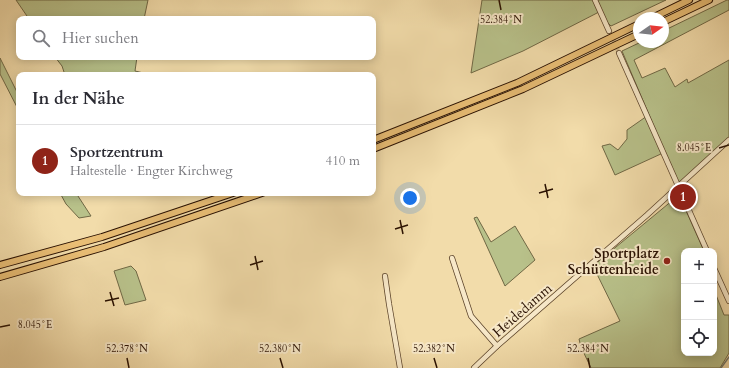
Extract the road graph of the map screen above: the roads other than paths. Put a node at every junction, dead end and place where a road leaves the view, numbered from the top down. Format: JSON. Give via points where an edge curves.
{"nodes":[{"id":1,"x":595,"y":0,"type":"edge"},
{"id":2,"x":689,"y":0,"type":"edge"},
{"id":3,"x":709,"y":0,"type":"edge"},
{"id":4,"x":664,"y":12,"type":"edge"},
{"id":5,"x":669,"y":19,"type":"edge"},
{"id":6,"x":633,"y":27,"type":"edge"},
{"id":7,"x":609,"y":31,"type":"tunnel mouth"},
{"id":8,"x":633,"y":37,"type":"edge"},
{"id":9,"x":619,"y":53,"type":"tunnel mouth"},
{"id":10,"x":376,"y":139,"type":"edge"},
{"id":11,"x":729,"y":140,"type":"edge"},
{"id":12,"x":376,"y":148,"type":"edge"},
{"id":13,"x":678,"y":186,"type":"junction"},
{"id":14,"x":224,"y":196,"type":"edge"},
{"id":15,"x":253,"y":196,"type":"edge"},
{"id":16,"x":706,"y":248,"type":"edge"},
{"id":17,"x":452,"y":258,"type":"dead end"},
{"id":18,"x":0,"y":265,"type":"edge"},
{"id":19,"x":717,"y":275,"type":"edge"},
{"id":20,"x":385,"y":276,"type":"dead end"},
{"id":21,"x":0,"y":277,"type":"edge"},
{"id":22,"x":729,"y":301,"type":"edge"},
{"id":23,"x":497,"y":346,"type":"junction"},
{"id":24,"x":400,"y":368,"type":"edge"},
{"id":25,"x":474,"y":368,"type":"edge"}],
"edges":[{"from":1,"to":7,"type":"street"},
{"from":2,"to":4,"type":"highway"},
{"from":3,"to":5,"type":"highway"},
{"from":6,"to":10,"type":"highway","via":[[517,83]]},
{"from":8,"to":12,"type":"highway","via":[[523,89]]},
{"from":9,"to":13,"type":"street"},
{"from":11,"to":13,"type":"street","name":"Heidedamm"},
{"from":13,"to":16,"type":"street"},
{"from":13,"to":23,"type":"street","name":"Heidedamm"},
{"from":14,"to":18,"type":"highway","via":[[102,237]]},
{"from":15,"to":21,"type":"highway","via":[[104,247]]},
{"from":17,"to":23,"type":"street","via":[[471,316]]},
{"from":19,"to":22,"type":"street"},
{"from":20,"to":24,"type":"street"},
{"from":23,"to":25,"type":"street","name":"Heidedamm"}]}
